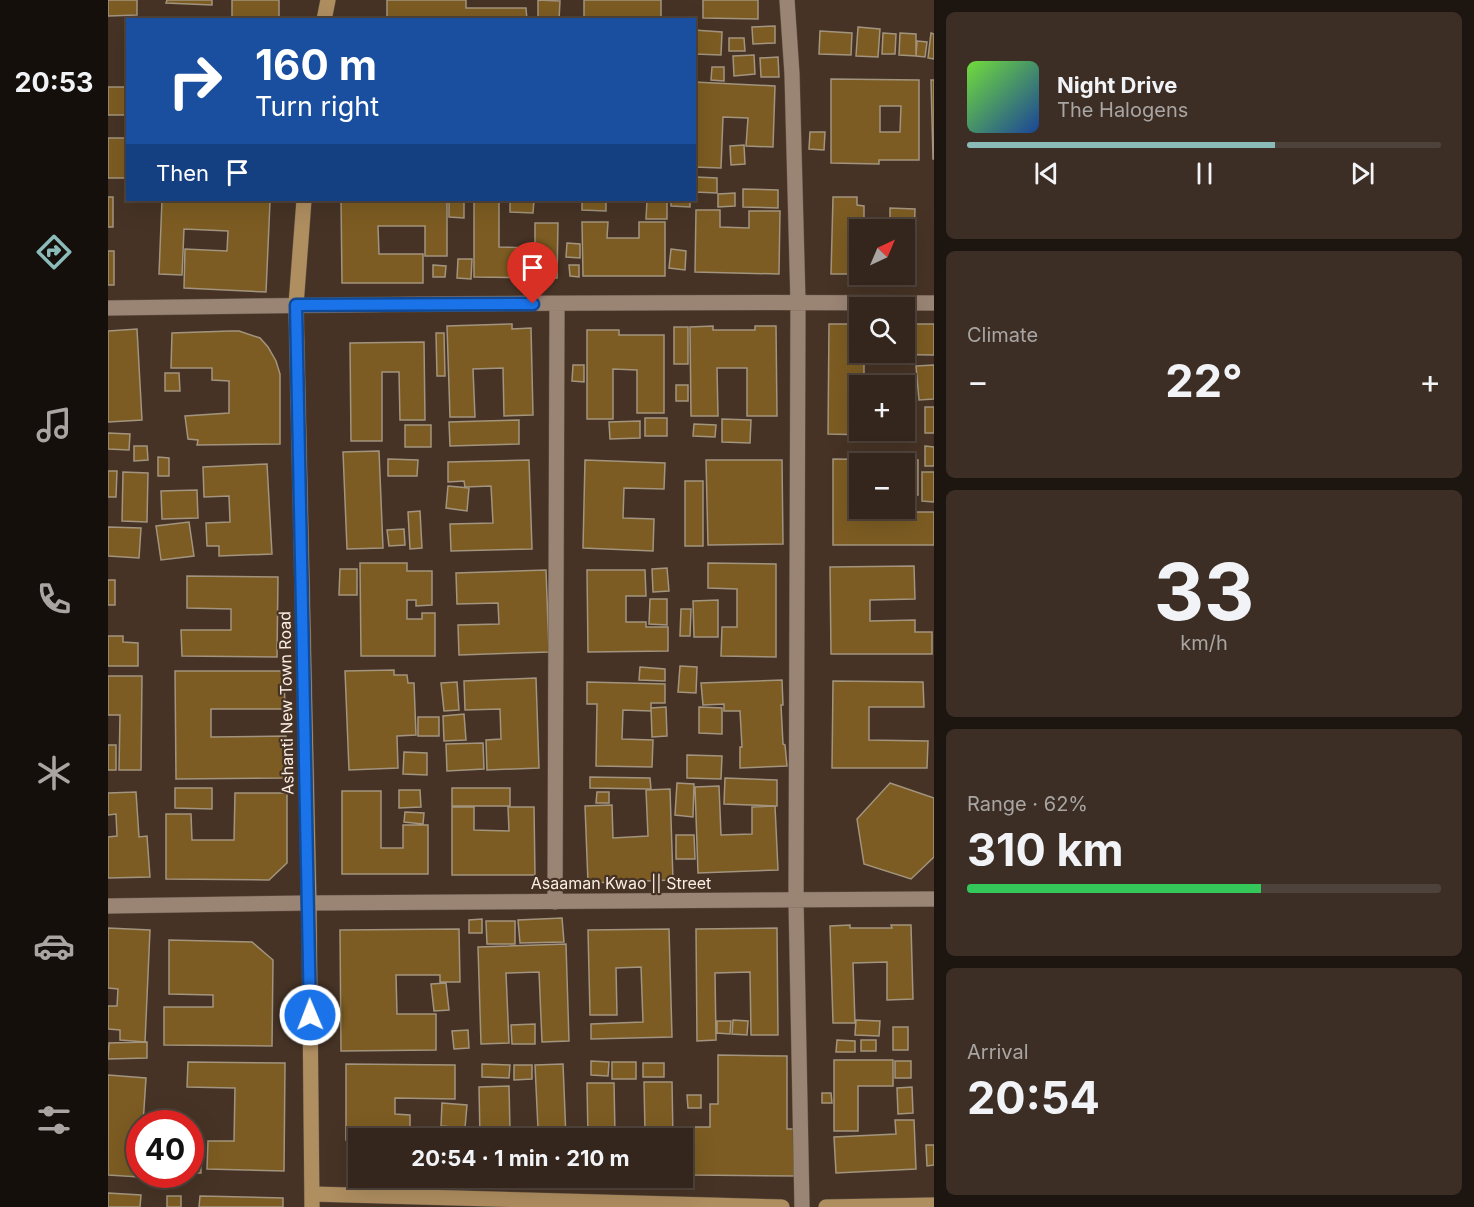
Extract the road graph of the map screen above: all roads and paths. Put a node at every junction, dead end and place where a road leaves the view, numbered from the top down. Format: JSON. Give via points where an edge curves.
{"nodes":[{"id":1,"x":328,"y":0,"type":"edge"},
{"id":2,"x":787,"y":0,"type":"edge"},
{"id":3,"x":324,"y":18,"type":"edge"},
{"id":4,"x":304,"y":201,"type":"edge"},
{"id":5,"x":798,"y":302,"type":"junction"},
{"id":6,"x":934,"y":303,"type":"edge"},
{"id":7,"x":557,"y":304,"type":"junction"},
{"id":8,"x":296,"y":305,"type":"junction"},
{"id":9,"x":108,"y":308,"type":"edge"},
{"id":10,"x":934,"y":899,"type":"edge"},
{"id":11,"x":796,"y":900,"type":"junction"},
{"id":12,"x":555,"y":902,"type":"junction"},
{"id":13,"x":309,"y":903,"type":"junction"},
{"id":14,"x":108,"y":906,"type":"edge"},
{"id":15,"x":312,"y":1201,"type":"edge"},
{"id":16,"x":934,"y":1205,"type":"edge"},
{"id":17,"x":782,"y":1207,"type":"edge"},
{"id":18,"x":802,"y":1207,"type":"edge"},
{"id":19,"x":826,"y":1207,"type":"edge"}],
"edges":[{"from":1,"to":3,"type":"street"},
{"from":2,"to":5,"type":"street"},
{"from":4,"to":8,"type":"street","name":"Ashanti New Town Road"},
{"from":5,"to":6,"type":"street"},
{"from":5,"to":7,"type":"street"},
{"from":5,"to":11,"type":"street"},
{"from":7,"to":8,"type":"street"},
{"from":7,"to":12,"type":"street"},
{"from":8,"to":9,"type":"street"},
{"from":8,"to":13,"type":"street","name":"Ashanti New Town Road"},
{"from":10,"to":11,"type":"street","name":"Asaaman Kwao || Street"},
{"from":11,"to":12,"type":"street","name":"Asaaman Kwao || Street"},
{"from":11,"to":18,"type":"street"},
{"from":12,"to":13,"type":"street","name":"Asaaman Kwao || Street"},
{"from":13,"to":14,"type":"street","name":"Asaaman Kwao || Street"},
{"from":13,"to":15,"type":"street","name":"Ashanti New Town Road"},
{"from":15,"to":17,"type":"street"},
{"from":16,"to":19,"type":"street"}]}
